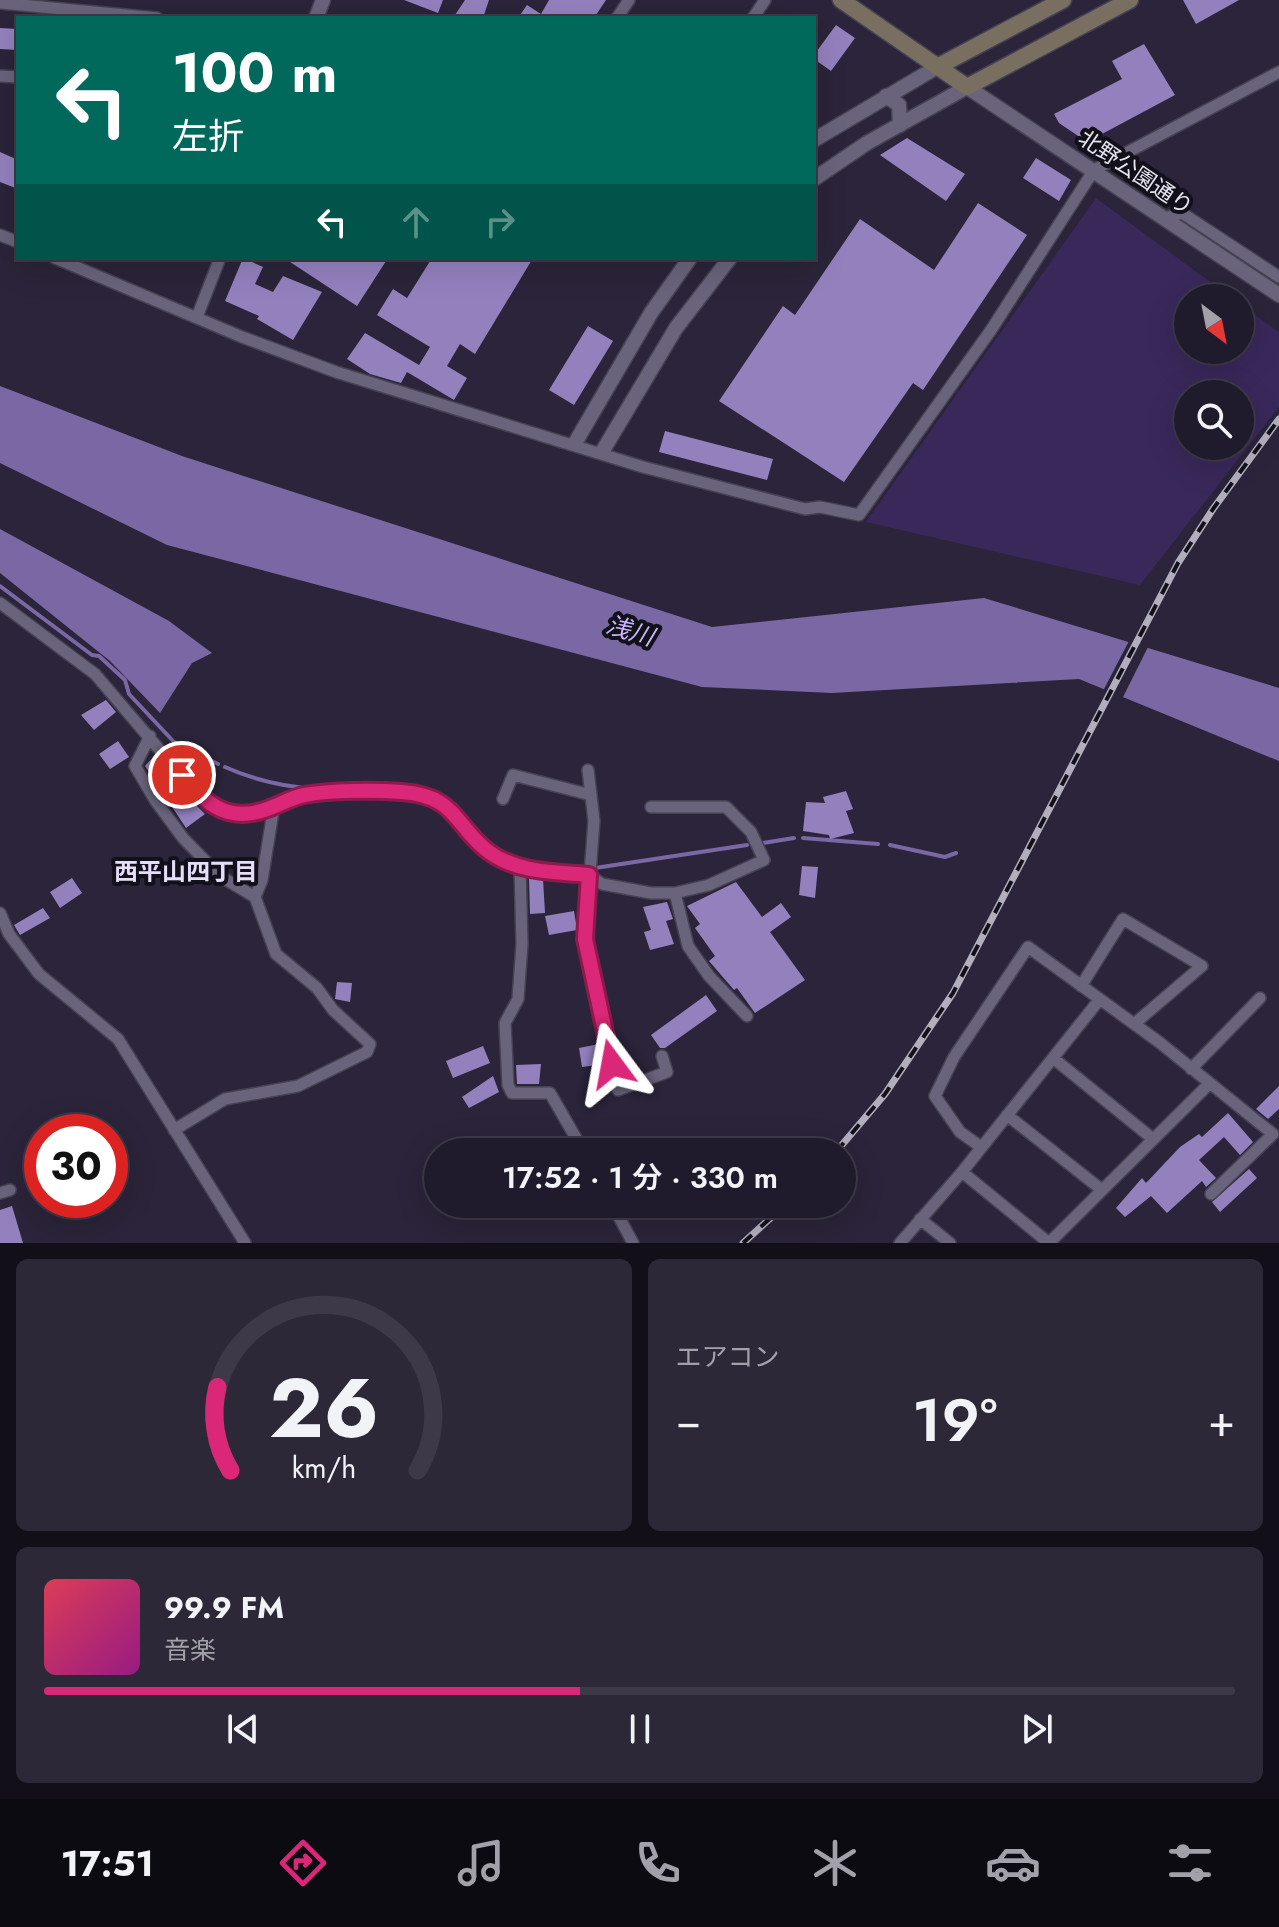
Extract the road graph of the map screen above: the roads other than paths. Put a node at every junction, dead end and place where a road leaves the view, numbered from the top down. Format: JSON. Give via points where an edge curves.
{"nodes":[{"id":1,"x":841,"y":0,"type":"edge"},
{"id":2,"x":1063,"y":0,"type":"edge"},
{"id":3,"x":1130,"y":0,"type":"edge"},
{"id":4,"x":0,"y":3,"type":"edge"},
{"id":5,"x":33,"y":3,"type":"edge"},
{"id":6,"x":142,"y":16,"type":"edge"},
{"id":7,"x":1006,"y":31,"type":"junction"},
{"id":8,"x":1021,"y":58,"type":"junction"},
{"id":9,"x":937,"y":67,"type":"junction"},
{"id":10,"x":1279,"y":72,"type":"edge"},
{"id":11,"x":967,"y":87,"type":"junction"},
{"id":12,"x":886,"y":96,"type":"junction"},
{"id":13,"x":900,"y":125,"type":"junction"},
{"id":14,"x":816,"y":139,"type":"edge"},
{"id":15,"x":1094,"y":170,"type":"junction"},
{"id":16,"x":816,"y":178,"type":"edge"},
{"id":17,"x":1165,"y":218,"type":"junction"},
{"id":18,"x":60,"y":260,"type":"edge"},
{"id":19,"x":219,"y":260,"type":"edge"},
{"id":20,"x":689,"y":260,"type":"edge"},
{"id":21,"x":724,"y":260,"type":"edge"},
{"id":22,"x":1279,"y":277,"type":"edge"},
{"id":23,"x":1279,"y":295,"type":"edge"},
{"id":24,"x":197,"y":317,"type":"junction"},
{"id":25,"x":575,"y":443,"type":"junction"},
{"id":26,"x":602,"y":452,"type":"junction"},
{"id":27,"x":0,"y":603,"type":"edge"},
{"id":28,"x":150,"y":736,"type":"junction"},
{"id":29,"x":588,"y":770,"type":"dead end"},
{"id":30,"x":591,"y":795,"type":"junction"},
{"id":31,"x":503,"y":799,"type":"dead end"},
{"id":32,"x":274,"y":806,"type":"junction"},
{"id":33,"x":651,"y":807,"type":"dead end"},
{"id":34,"x":520,"y":868,"type":"junction"},
{"id":35,"x":589,"y":875,"type":"junction"},
{"id":36,"x":675,"y":893,"type":"junction"},
{"id":37,"x":255,"y":897,"type":"junction"},
{"id":38,"x":0,"y":913,"type":"edge"},
{"id":39,"x":1081,"y":986,"type":"junction"},
{"id":40,"x":1260,"y":998,"type":"dead end"},
{"id":41,"x":1100,"y":999,"type":"junction"},
{"id":42,"x":747,"y":1016,"type":"dead end"},
{"id":43,"x":1134,"y":1024,"type":"junction"},
{"id":44,"x":662,"y":1056,"type":"dead end"},
{"id":45,"x":1053,"y":1058,"type":"junction"},
{"id":46,"x":1191,"y":1069,"type":"junction"},
{"id":47,"x":1209,"y":1084,"type":"junction"},
{"id":48,"x":1007,"y":1115,"type":"junction"},
{"id":49,"x":174,"y":1130,"type":"junction"},
{"id":50,"x":576,"y":1138,"type":"edge"},
{"id":51,"x":1153,"y":1139,"type":"junction"},
{"id":52,"x":981,"y":1147,"type":"junction"},
{"id":53,"x":962,"y":1172,"type":"junction"},
{"id":54,"x":1102,"y":1190,"type":"junction"},
{"id":55,"x":1211,"y":1194,"type":"dead end"},
{"id":56,"x":620,"y":1218,"type":"edge"},
{"id":57,"x":920,"y":1219,"type":"junction"},
{"id":58,"x":245,"y":1243,"type":"edge"},
{"id":59,"x":633,"y":1243,"type":"edge"},
{"id":60,"x":900,"y":1243,"type":"edge"},
{"id":61,"x":950,"y":1243,"type":"edge"}],
"edges":[{"from":1,"to":9,"type":"main road"},
{"from":2,"to":7,"type":"main road"},
{"from":3,"to":8,"type":"main road"},
{"from":4,"to":5,"type":"street"},
{"from":5,"to":6,"type":"street"},
{"from":7,"to":8,"type":"main road","via":[[1003,46]]},
{"from":7,"to":9,"type":"main road"},
{"from":8,"to":11,"type":"main road"},
{"from":9,"to":11,"type":"main road"},
{"from":9,"to":12,"type":"street"},
{"from":10,"to":15,"type":"street"},
{"from":11,"to":13,"type":"street"},
{"from":11,"to":15,"type":"street","name":"北野公園通り"},
{"from":12,"to":13,"type":"street","via":[[899,105]]},
{"from":12,"to":14,"type":"street"},
{"from":13,"to":16,"type":"street"},
{"from":15,"to":17,"type":"street","name":"北野公園通り"},
{"from":15,"to":26,"type":"street","via":[[991,330],[859,515],[805,509]]},
{"from":17,"to":22,"type":"street","via":[[1182,213]]},
{"from":17,"to":23,"type":"street","name":"北野公園通り"},
{"from":18,"to":24,"type":"street"},
{"from":19,"to":24,"type":"street"},
{"from":20,"to":25,"type":"street"},
{"from":21,"to":26,"type":"street","via":[[676,328]]},
{"from":24,"to":25,"type":"street","via":[[336,372]]},
{"from":25,"to":26,"type":"street"},
{"from":27,"to":28,"type":"street","via":[[95,674]]},
{"from":28,"to":32,"type":"street","via":[[210,805],[238,815]]},
{"from":28,"to":37,"type":"street","via":[[135,766],[138,776],[170,823],[220,876]]},
{"from":29,"to":30,"type":"street"},
{"from":30,"to":31,"type":"street","via":[[513,775]]},
{"from":30,"to":35,"type":"street"},
{"from":32,"to":34,"type":"street","via":[[304,795],[403,792],[426,797],[452,808],[489,852]]},
{"from":32,"to":37,"type":"street"},
{"from":33,"to":36,"type":"street","via":[[726,807],[751,832],[764,860],[709,885]]},
{"from":34,"to":35,"type":"street"},
{"from":34,"to":50,"type":"street","via":[[518,999],[505,1023],[508,1085],[512,1093],[550,1093]]},
{"from":35,"to":36,"type":"street","via":[[619,888]]},
{"from":35,"to":44,"type":"street","via":[[585,939],[618,1090],[667,1072]]},
{"from":36,"to":42,"type":"street","via":[[688,946]]},
{"from":37,"to":49,"type":"street","via":[[276,954],[370,1044],[367,1052],[298,1086],[225,1099]]},
{"from":38,"to":49,"type":"street","via":[[39,974],[118,1039]]},
{"from":39,"to":41,"type":"street"},
{"from":39,"to":43,"type":"street","via":[[1123,919],[1202,966]]},
{"from":39,"to":52,"type":"street","via":[[1028,947],[954,1057],[935,1096],[960,1132]]},
{"from":40,"to":46,"type":"street"},
{"from":41,"to":43,"type":"street"},
{"from":41,"to":45,"type":"street"},
{"from":43,"to":46,"type":"street"},
{"from":45,"to":48,"type":"street"},
{"from":45,"to":51,"type":"street"},
{"from":46,"to":47,"type":"street"},
{"from":47,"to":51,"type":"street"},
{"from":47,"to":55,"type":"street","via":[[1273,1134]]},
{"from":48,"to":52,"type":"street"},
{"from":48,"to":54,"type":"street"},
{"from":49,"to":58,"type":"street"},
{"from":51,"to":54,"type":"street"},
{"from":52,"to":53,"type":"street"},
{"from":53,"to":54,"type":"street","via":[[1049,1243]]},
{"from":53,"to":57,"type":"street"},
{"from":56,"to":59,"type":"street"},
{"from":57,"to":60,"type":"street"},
{"from":57,"to":61,"type":"street"}]}
